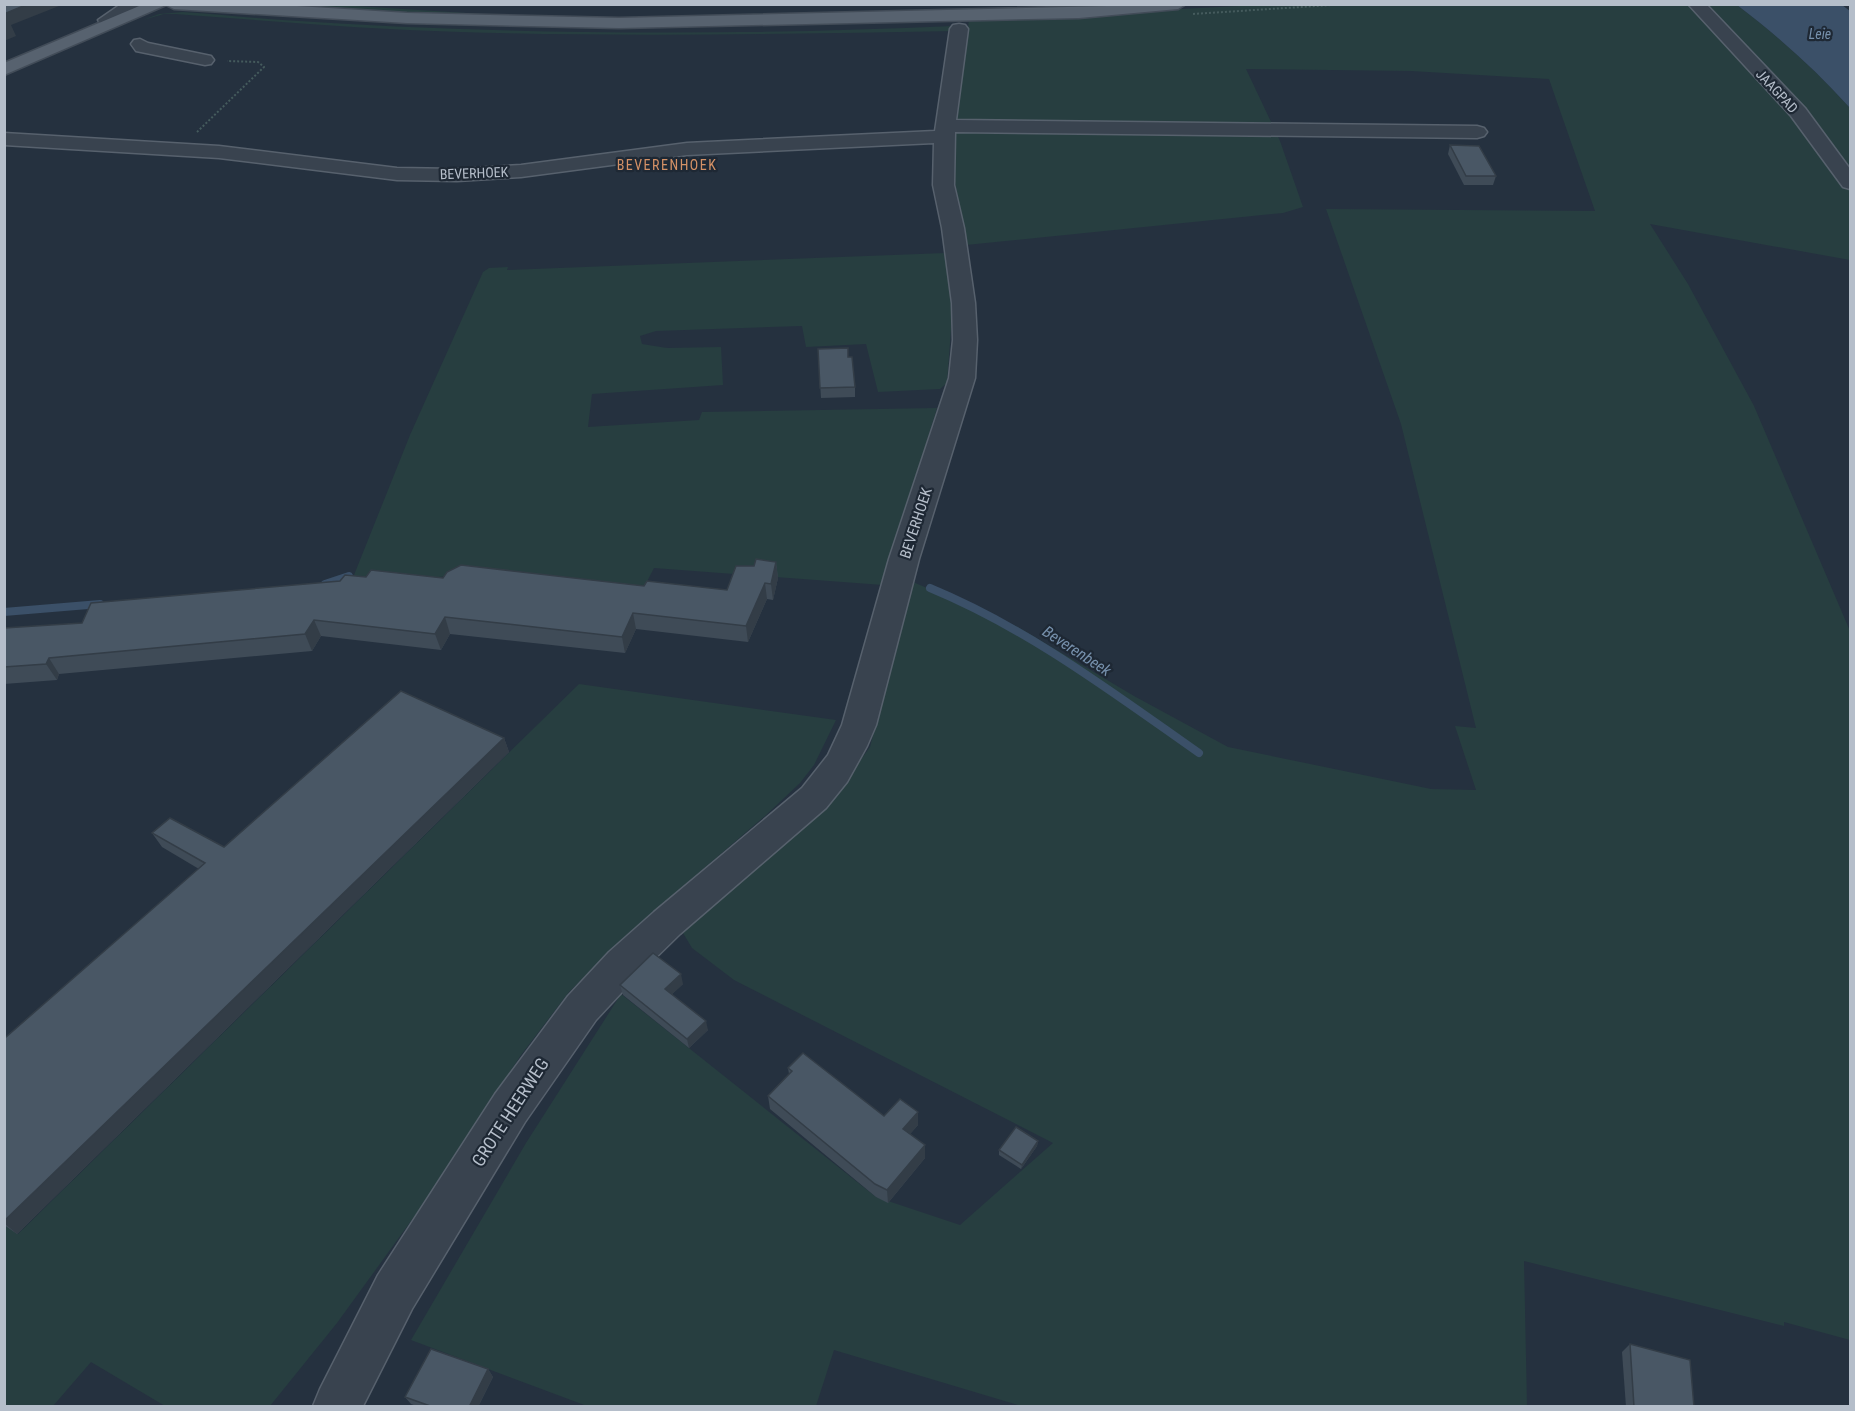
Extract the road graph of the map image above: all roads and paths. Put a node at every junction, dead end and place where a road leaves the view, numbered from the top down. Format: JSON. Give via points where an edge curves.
{"nodes":[{"id":1,"x":159,"y":4,"type":"edge"},
{"id":2,"x":168,"y":4,"type":"edge"},
{"id":3,"x":174,"y":4,"type":"edge"},
{"id":4,"x":374,"y":4,"type":"edge"},
{"id":5,"x":466,"y":4,"type":"edge"},
{"id":6,"x":1104,"y":4,"type":"edge"},
{"id":7,"x":1178,"y":4,"type":"edge"},
{"id":8,"x":1696,"y":4,"type":"edge"},
{"id":9,"x":644,"y":6,"type":"dead end"},
{"id":10,"x":138,"y":7,"type":"edge"},
{"id":11,"x":759,"y":12,"type":"junction"},
{"id":12,"x":894,"y":19,"type":"junction"},
{"id":13,"x":109,"y":20,"type":"edge"},
{"id":14,"x":959,"y":29,"type":"dead end"},
{"id":15,"x":85,"y":36,"type":"junction"},
{"id":16,"x":140,"y":44,"type":"dead end"},
{"id":17,"x":205,"y":60,"type":"joint"},
{"id":18,"x":4,"y":70,"type":"edge"},
{"id":19,"x":944,"y":132,"type":"junction"},
{"id":20,"x":1477,"y":132,"type":"dead end"},
{"id":21,"x":4,"y":138,"type":"edge"},
{"id":22,"x":179,"y":149,"type":"junction"},
{"id":23,"x":1851,"y":183,"type":"edge"},
{"id":24,"x":740,"y":862,"type":"joint"},
{"id":25,"x":337,"y":1407,"type":"edge"}],
"edges":[{"from":1,"to":10,"type":"main road"},
{"from":2,"to":10,"type":"street"},
{"from":3,"to":12,"type":"main road","via":[[407,18],[571,22]]},
{"from":4,"to":12,"type":"main road","via":[[639,16]]},
{"from":5,"to":11,"type":"main road"},
{"from":6,"to":11,"type":"main road","via":[[907,12]]},
{"from":7,"to":12,"type":"main road","via":[[1079,13]]},
{"from":8,"to":23,"type":"street","name":"JAAGPAD","via":[[1797,112]]},
{"from":9,"to":11,"type":"main road"},
{"from":10,"to":13,"type":"street"},
{"from":10,"to":15,"type":"main road"},
{"from":13,"to":15,"type":"street"},
{"from":14,"to":19,"type":"street","name":"BEVERHOEK"},
{"from":15,"to":18,"type":"main road"},
{"from":16,"to":17,"type":"street"},
{"from":17,"to":22,"type":"path","via":[[258,62],[264,67]]},
{"from":19,"to":20,"type":"street"},
{"from":19,"to":22,"type":"street","name":"BEVERHOEK","via":[[687,149],[521,171],[457,175],[397,174]]},
{"from":19,"to":24,"type":"street","name":"BEVERHOEK","via":[[943,180],[966,325],[962,378],[897,584],[859,725],[842,763],[814,798]]},
{"from":21,"to":22,"type":"street","name":"BEVERHOEK"},
{"from":24,"to":25,"type":"street","name":"GROTE HEERWEG","via":[[667,923],[582,1008],[504,1118],[395,1292]]}]}
